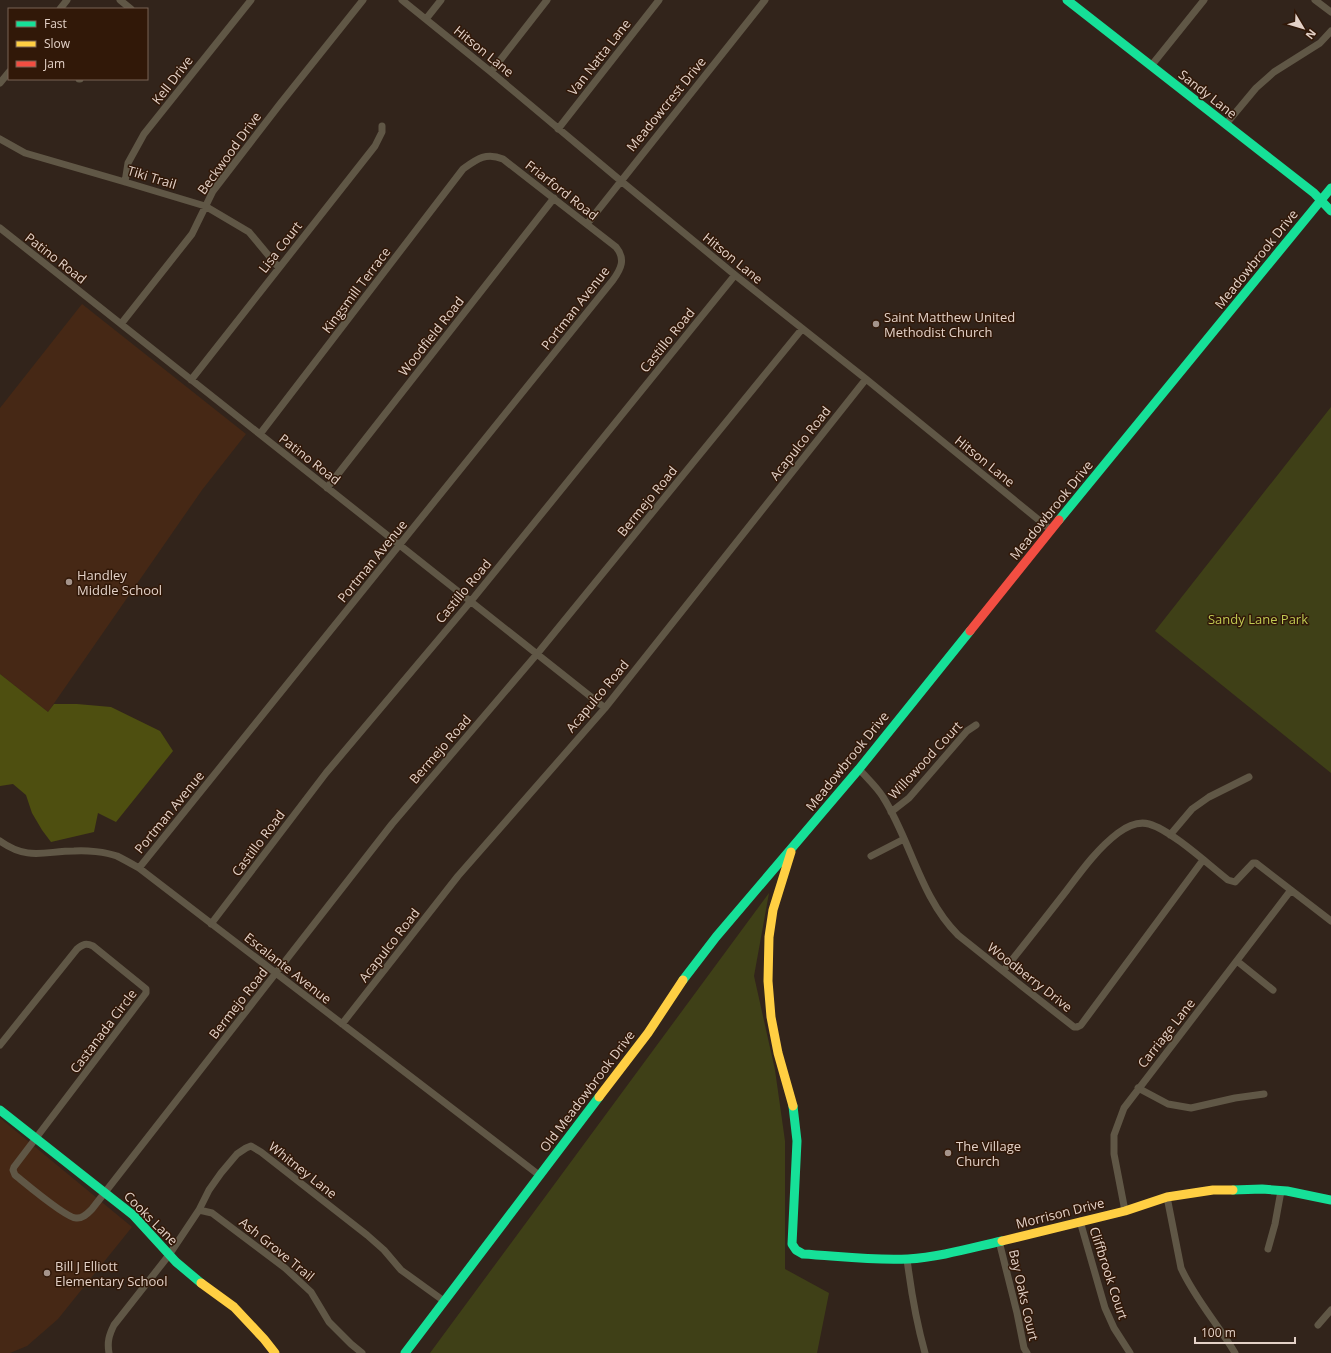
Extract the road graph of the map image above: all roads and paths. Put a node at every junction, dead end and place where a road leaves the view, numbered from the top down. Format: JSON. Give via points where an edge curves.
{"nodes":[{"id":1,"x":67,"y":0,"type":"edge"},
{"id":2,"x":120,"y":0,"type":"edge"},
{"id":3,"x":251,"y":0,"type":"edge"},
{"id":4,"x":363,"y":0,"type":"edge"},
{"id":5,"x":402,"y":0,"type":"edge"},
{"id":6,"x":441,"y":0,"type":"edge"},
{"id":7,"x":547,"y":0,"type":"edge"},
{"id":8,"x":659,"y":0,"type":"edge"},
{"id":9,"x":765,"y":0,"type":"edge"},
{"id":10,"x":1067,"y":0,"type":"edge"},
{"id":11,"x":1204,"y":0,"type":"edge"},
{"id":12,"x":1316,"y":0,"type":"edge"},
{"id":13,"x":1078,"y":3,"type":"edge"},
{"id":14,"x":61,"y":8,"type":"edge"},
{"id":15,"x":130,"y":8,"type":"edge"},
{"id":16,"x":1331,"y":12,"type":"edge"},
{"id":17,"x":426,"y":19,"type":"junction"},
{"id":18,"x":1331,"y":31,"type":"edge"},
{"id":19,"x":1152,"y":66,"type":"junction"},
{"id":20,"x":491,"y":72,"type":"junction"},
{"id":21,"x":8,"y":73,"type":"edge"},
{"id":22,"x":0,"y":83,"type":"edge"},
{"id":23,"x":1226,"y":124,"type":"junction"},
{"id":24,"x":382,"y":126,"type":"dead end"},
{"id":25,"x":558,"y":129,"type":"junction"},
{"id":26,"x":0,"y":139,"type":"edge"},
{"id":27,"x":473,"y":162,"type":"joint"},
{"id":28,"x":620,"y":181,"type":"junction"},
{"id":29,"x":125,"y":182,"type":"junction"},
{"id":30,"x":1331,"y":188,"type":"edge"},
{"id":31,"x":554,"y":198,"type":"junction"},
{"id":32,"x":1322,"y":200,"type":"junction"},
{"id":33,"x":205,"y":206,"type":"junction"},
{"id":34,"x":1331,"y":211,"type":"edge"},
{"id":35,"x":587,"y":224,"type":"junction"},
{"id":36,"x":0,"y":228,"type":"edge"},
{"id":37,"x":621,"y":266,"type":"joint"},
{"id":38,"x":279,"y":268,"type":"junction"},
{"id":39,"x":735,"y":275,"type":"junction"},
{"id":40,"x":121,"y":324,"type":"junction"},
{"id":41,"x":802,"y":329,"type":"junction"},
{"id":42,"x":866,"y":379,"type":"junction"},
{"id":43,"x":191,"y":380,"type":"junction"},
{"id":44,"x":260,"y":434,"type":"junction"},
{"id":45,"x":327,"y":488,"type":"junction"},
{"id":46,"x":1052,"y":530,"type":"junction"},
{"id":47,"x":400,"y":546,"type":"junction"},
{"id":48,"x":471,"y":601,"type":"junction"},
{"id":49,"x":537,"y":654,"type":"junction"},
{"id":50,"x":605,"y":708,"type":"junction"},
{"id":51,"x":976,"y":725,"type":"dead end"},
{"id":52,"x":859,"y":769,"type":"junction"},
{"id":53,"x":1249,"y":777,"type":"dead end"},
{"id":54,"x":891,"y":812,"type":"junction"},
{"id":55,"x":1170,"y":835,"type":"junction"},
{"id":56,"x":904,"y":839,"type":"junction"},
{"id":57,"x":0,"y":841,"type":"edge"},
{"id":58,"x":792,"y":848,"type":"junction"},
{"id":59,"x":871,"y":856,"type":"dead end"},
{"id":60,"x":1203,"y":860,"type":"junction"},
{"id":61,"x":139,"y":868,"type":"junction"},
{"id":62,"x":1291,"y":890,"type":"junction"},
{"id":63,"x":1331,"y":922,"type":"edge"},
{"id":64,"x":211,"y":924,"type":"junction"},
{"id":65,"x":1237,"y":961,"type":"junction"},
{"id":66,"x":1003,"y":971,"type":"junction"},
{"id":67,"x":276,"y":974,"type":"junction"},
{"id":68,"x":1273,"y":990,"type":"dead end"},
{"id":69,"x":342,"y":1024,"type":"junction"},
{"id":70,"x":0,"y":1045,"type":"edge"},
{"id":71,"x":1138,"y":1088,"type":"junction"},
{"id":72,"x":1264,"y":1094,"type":"dead end"},
{"id":73,"x":0,"y":1110,"type":"edge"},
{"id":74,"x":35,"y":1138,"type":"junction"},
{"id":75,"x":539,"y":1176,"type":"junction"},
{"id":76,"x":1281,"y":1191,"type":"junction"},
{"id":77,"x":105,"y":1192,"type":"junction"},
{"id":78,"x":1167,"y":1197,"type":"junction"},
{"id":79,"x":1331,"y":1200,"type":"edge"},
{"id":80,"x":199,"y":1210,"type":"junction"},
{"id":81,"x":1125,"y":1210,"type":"junction"},
{"id":82,"x":1080,"y":1221,"type":"junction"},
{"id":83,"x":1000,"y":1241,"type":"junction"},
{"id":84,"x":1268,"y":1249,"type":"dead end"},
{"id":85,"x":169,"y":1255,"type":"junction"},
{"id":86,"x":907,"y":1258,"type":"junction"},
{"id":87,"x":444,"y":1301,"type":"junction"},
{"id":88,"x":1331,"y":1310,"type":"edge"},
{"id":89,"x":1318,"y":1325,"type":"dead end"},
{"id":90,"x":109,"y":1353,"type":"edge"},
{"id":91,"x":275,"y":1353,"type":"edge"},
{"id":92,"x":362,"y":1353,"type":"edge"},
{"id":93,"x":405,"y":1353,"type":"edge"},
{"id":94,"x":925,"y":1353,"type":"edge"},
{"id":95,"x":1027,"y":1353,"type":"edge"},
{"id":96,"x":1130,"y":1353,"type":"edge"},
{"id":97,"x":1235,"y":1353,"type":"edge"}],
"edges":[{"from":1,"to":14,"type":"street"},
{"from":2,"to":15,"type":"street"},
{"from":3,"to":29,"type":"street","name":"Kell Drive","via":[[144,134],[128,164]]},
{"from":4,"to":33,"type":"street","name":"Beckwood Drive","via":[[265,122],[213,191]]},
{"from":5,"to":17,"type":"street","name":"Hitson Lane"},
{"from":6,"to":17,"type":"street"},
{"from":7,"to":20,"type":"street"},
{"from":8,"to":25,"type":"street","name":"Van Natta Lane"},
{"from":9,"to":28,"type":"street","name":"Meadowcrest Drive"},
{"from":10,"to":13,"type":"main road","name":"Sandy Lane"},
{"from":11,"to":19,"type":"street"},
{"from":12,"to":16,"type":"street"},
{"from":13,"to":19,"type":"main road","name":"Sandy Lane"},
{"from":17,"to":20,"type":"street","name":"Hitson Lane"},
{"from":18,"to":23,"type":"street","via":[[1320,43],[1274,72],[1260,84]]},
{"from":19,"to":23,"type":"main road","name":"Sandy Lane"},
{"from":20,"to":25,"type":"street","name":"Hitson Lane"},
{"from":21,"to":22,"type":"street"},
{"from":23,"to":32,"type":"main road","name":"Sandy Lane"},
{"from":24,"to":38,"type":"street","name":"Lisa Court","via":[[375,146]]},
{"from":25,"to":28,"type":"street","name":"Hitson Lane"},
{"from":26,"to":29,"type":"street","name":"Tiki Trail","via":[[25,153]]},
{"from":27,"to":31,"type":"street","name":"Friarford Road","via":[[483,156],[503,159]]},
{"from":27,"to":44,"type":"street","name":"Kingsmill Terrace","via":[[463,169]]},
{"from":28,"to":35,"type":"street","name":"Meadowcrest Drive"},
{"from":28,"to":39,"type":"street","name":"Hitson Lane"},
{"from":29,"to":33,"type":"street","name":"Tiki Trail"},
{"from":30,"to":32,"type":"main road","name":"Meadowbrook Drive"},
{"from":31,"to":35,"type":"street","name":"Friarford Road"},
{"from":31,"to":45,"type":"street","name":"Woodfield Road"},
{"from":32,"to":34,"type":"main road","name":"Sandy Lane"},
{"from":32,"to":46,"type":"main road","name":"Meadowbrook Drive"},
{"from":33,"to":38,"type":"street","name":"Tiki Trail","via":[[249,232]]},
{"from":33,"to":40,"type":"street","name":"Beckwood Drive","via":[[192,234]]},
{"from":35,"to":37,"type":"street","name":"Friarford Road","via":[[616,247],[622,257]]},
{"from":36,"to":40,"type":"street","name":"Patino Road"},
{"from":37,"to":47,"type":"street","name":"Portman Avenue","via":[[613,280]]},
{"from":38,"to":43,"type":"street","name":"Lisa Court"},
{"from":39,"to":41,"type":"street","name":"Hitson Lane"},
{"from":39,"to":48,"type":"street","name":"Castillo Road"},
{"from":40,"to":43,"type":"street","name":"Patino Road"},
{"from":41,"to":42,"type":"street","name":"Hitson Lane"},
{"from":41,"to":49,"type":"street","name":"Bermejo Road"},
{"from":42,"to":46,"type":"street","name":"Hitson Lane"},
{"from":42,"to":50,"type":"street","name":"Acapulco Road"},
{"from":43,"to":44,"type":"street","name":"Patino Road"},
{"from":44,"to":45,"type":"street","name":"Patino Road"},
{"from":45,"to":47,"type":"street","name":"Patino Road"},
{"from":46,"to":52,"type":"main road","name":"Meadowbrook Drive"},
{"from":47,"to":48,"type":"street","name":"Patino Road"},
{"from":47,"to":61,"type":"street","name":"Portman Avenue"},
{"from":48,"to":49,"type":"street","name":"Patino Road"},
{"from":48,"to":64,"type":"street","name":"Castillo Road","via":[[326,773]]},
{"from":49,"to":50,"type":"street","name":"Patino Road"},
{"from":49,"to":67,"type":"street","name":"Bermejo Road","via":[[392,824]]},
{"from":50,"to":69,"type":"street","name":"Acapulco Road","via":[[458,876]]},
{"from":51,"to":54,"type":"street","name":"Willowood Court","via":[[967,731],[909,798]]},
{"from":52,"to":54,"type":"street","name":"Woodberry Drive","via":[[882,796]]},
{"from":52,"to":58,"type":"main road","name":"Meadowbrook Drive"},
{"from":53,"to":55,"type":"street","via":[[1209,797],[1192,809]]},
{"from":54,"to":56,"type":"street","name":"Woodberry Drive"},
{"from":55,"to":60,"type":"street"},
{"from":55,"to":66,"type":"street","via":[[1150,824],[1137,824],[1108,840]]},
{"from":56,"to":59,"type":"street"},
{"from":56,"to":66,"type":"street","name":"Woodberry Drive","via":[[926,889],[941,915],[958,934]]},
{"from":57,"to":61,"type":"street","name":"Escalante Avenue","via":[[20,851],[39,854],[98,852],[116,856]]},
{"from":58,"to":75,"type":"main road","name":"Old Meadowbrook Drive","via":[[685,977],[648,1033]]},
{"from":58,"to":86,"type":"main road","name":"Morrison Drive","via":[[773,910],[769,937],[768,981],[778,1054],[792,1101],[797,1141],[792,1244],[803,1254],[878,1259]]},
{"from":60,"to":62,"type":"street","via":[[1228,880],[1236,882],[1253,863],[1256,863]]},
{"from":60,"to":66,"type":"street","name":"Woodberry Drive","via":[[1081,1025],[1074,1026]]},
{"from":61,"to":64,"type":"street","name":"Escalante Avenue"},
{"from":62,"to":63,"type":"street"},
{"from":62,"to":65,"type":"street","name":"Carriage Lane"},
{"from":64,"to":67,"type":"street","name":"Escalante Avenue"},
{"from":65,"to":68,"type":"street"},
{"from":65,"to":71,"type":"street","name":"Carriage Lane"},
{"from":67,"to":69,"type":"street","name":"Escalante Avenue"},
{"from":67,"to":77,"type":"street","name":"Bermejo Road"},
{"from":69,"to":75,"type":"street","name":"Escalante Avenue"},
{"from":70,"to":74,"type":"street","name":"Castanada Circle","via":[[82,944],[93,946],[146,989],[146,993]]},
{"from":71,"to":72,"type":"street","via":[[1168,1104],[1190,1108]]},
{"from":71,"to":81,"type":"street","name":"Carriage Lane","via":[[1124,1108],[1114,1135],[1114,1154]]},
{"from":73,"to":74,"type":"main road","name":"Cooks Lane"},
{"from":74,"to":77,"type":"main road","name":"Cooks Lane"},
{"from":74,"to":77,"type":"street","name":"Bermejo Road","via":[[14,1167],[15,1175],[20,1179],[67,1215],[76,1218],[86,1215]]},
{"from":75,"to":87,"type":"main road","name":"Old Meadowbrook Drive"},
{"from":76,"to":78,"type":"main road","name":"Morrison Drive","via":[[1213,1190]]},
{"from":76,"to":79,"type":"main road","name":"Morrison Drive"},
{"from":76,"to":84,"type":"street"},
{"from":77,"to":85,"type":"main road","name":"Cooks Lane","via":[[133,1215]]},
{"from":78,"to":81,"type":"main road","name":"Morrison Drive"},
{"from":78,"to":97,"type":"street","via":[[1181,1268],[1198,1299]]},
{"from":80,"to":85,"type":"street","name":"Whitney Lane"},
{"from":80,"to":87,"type":"street","name":"Whitney Lane","via":[[209,1190],[237,1154],[251,1146],[367,1235],[401,1270]]},
{"from":80,"to":92,"type":"street","name":"Ash Grove Trail","via":[[212,1214],[285,1268],[312,1292],[329,1322]]},
{"from":81,"to":82,"type":"main road","name":"Morrison Drive"},
{"from":82,"to":83,"type":"main road","name":"Morrison Drive"},
{"from":82,"to":96,"type":"street","name":"Cliffbrook Court","via":[[1105,1308]]},
{"from":83,"to":86,"type":"main road","name":"Morrison Drive","via":[[943,1255]]},
{"from":83,"to":95,"type":"street","name":"Bay Oaks Court"},
{"from":85,"to":90,"type":"street","name":"Whitney Lane","via":[[114,1325],[109,1336]]},
{"from":85,"to":91,"type":"main road","name":"Cooks Lane","via":[[193,1278],[234,1307]]},
{"from":86,"to":94,"type":"street","via":[[914,1310]]},
{"from":87,"to":93,"type":"main road","name":"Old Meadowbrook Drive"},
{"from":88,"to":89,"type":"street"}]}
